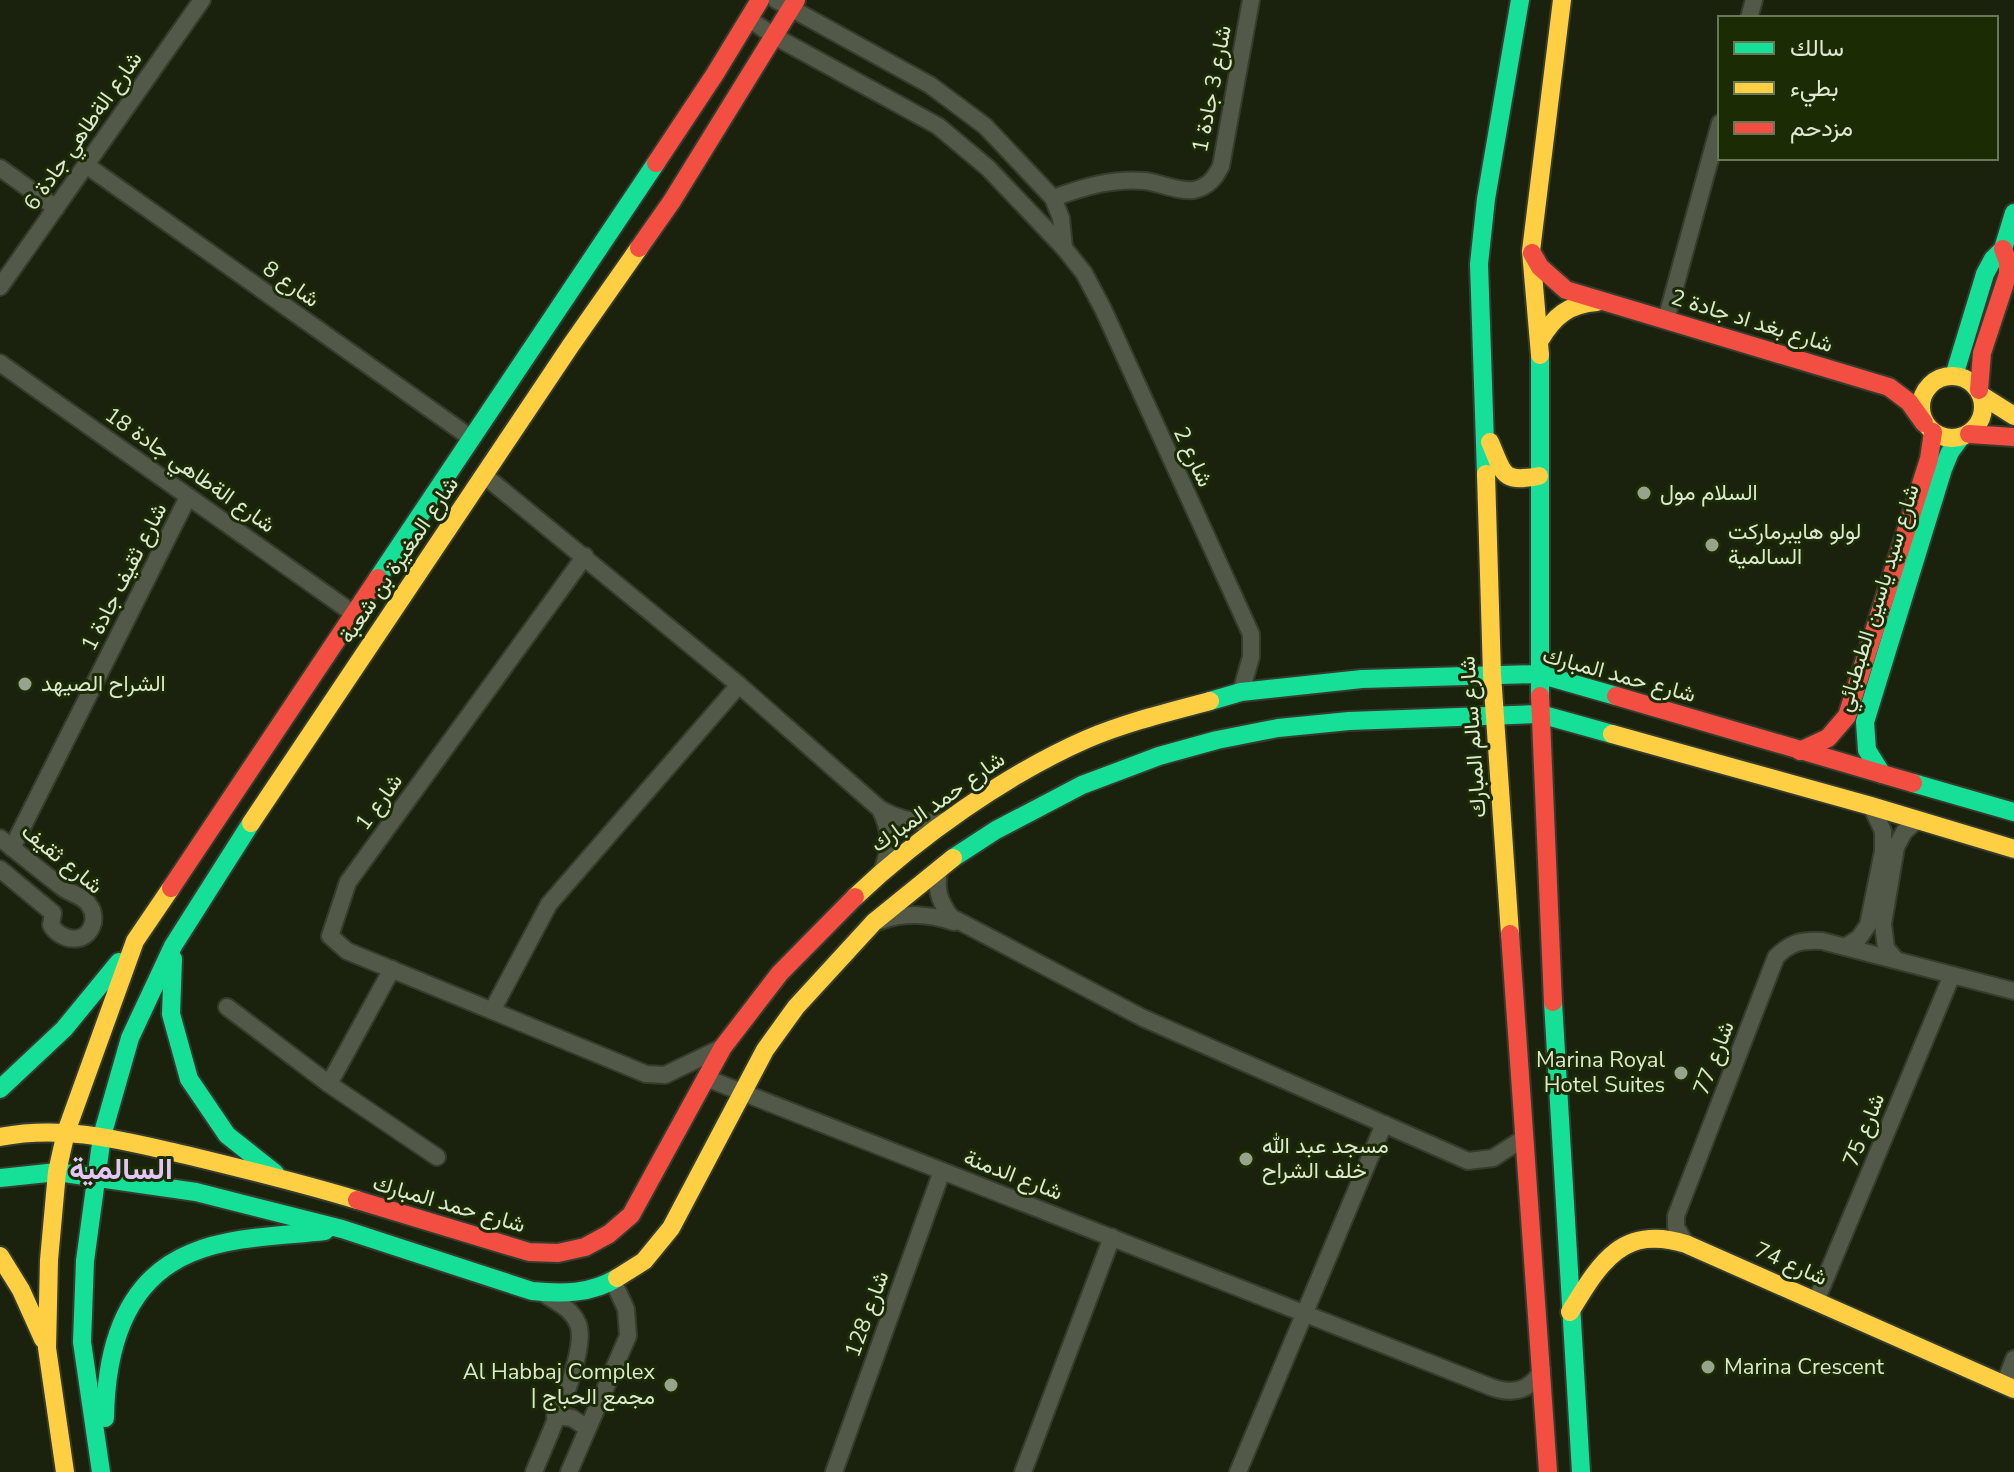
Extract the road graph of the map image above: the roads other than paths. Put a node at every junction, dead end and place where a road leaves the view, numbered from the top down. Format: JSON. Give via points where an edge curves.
{"nodes":[{"id":1,"x":202,"y":0,"type":"edge"},
{"id":2,"x":760,"y":0,"type":"edge"},
{"id":3,"x":1251,"y":0,"type":"edge"},
{"id":4,"x":1520,"y":0,"type":"edge"},
{"id":5,"x":1562,"y":0,"type":"edge"},
{"id":6,"x":788,"y":3,"type":"edge"},
{"id":7,"x":749,"y":19,"type":"junction"},
{"id":8,"x":774,"y":36,"type":"junction"},
{"id":9,"x":1718,"y":130,"type":"edge"},
{"id":10,"x":86,"y":165,"type":"junction"},
{"id":11,"x":0,"y":168,"type":"edge"},
{"id":12,"x":1053,"y":198,"type":"junction"},
{"id":13,"x":56,"y":208,"type":"junction"},
{"id":14,"x":2014,"y":213,"type":"edge"},
{"id":15,"x":1064,"y":248,"type":"junction"},
{"id":16,"x":2003,"y":249,"type":"junction"},
{"id":17,"x":1531,"y":251,"type":"junction"},
{"id":18,"x":0,"y":287,"type":"edge"},
{"id":19,"x":1601,"y":302,"type":"junction"},
{"id":20,"x":1666,"y":320,"type":"junction"},
{"id":21,"x":1540,"y":340,"type":"junction"},
{"id":22,"x":0,"y":363,"type":"edge"},
{"id":23,"x":1954,"y":376,"type":"junction"},
{"id":24,"x":1932,"y":383,"type":"junction"},
{"id":25,"x":1889,"y":387,"type":"junction"},
{"id":26,"x":1980,"y":393,"type":"junction"},
{"id":27,"x":2014,"y":416,"type":"edge"},
{"id":28,"x":1483,"y":421,"type":"junction"},
{"id":29,"x":1928,"y":428,"type":"junction"},
{"id":30,"x":1965,"y":436,"type":"junction"},
{"id":31,"x":2014,"y":437,"type":"edge"},
{"id":32,"x":471,"y":438,"type":"junction"},
{"id":33,"x":485,"y":476,"type":"junction"},
{"id":34,"x":1539,"y":476,"type":"junction"},
{"id":35,"x":188,"y":497,"type":"junction"},
{"id":36,"x":585,"y":556,"type":"junction"},
{"id":37,"x":354,"y":614,"type":"junction"},
{"id":38,"x":1492,"y":674,"type":"junction"},
{"id":39,"x":1539,"y":674,"type":"junction"},
{"id":40,"x":1868,"y":680,"type":"junction"},
{"id":41,"x":739,"y":685,"type":"junction"},
{"id":42,"x":1241,"y":692,"type":"junction"},
{"id":43,"x":1540,"y":714,"type":"junction"},
{"id":44,"x":1495,"y":715,"type":"junction"},
{"id":45,"x":1800,"y":751,"type":"junction"},
{"id":46,"x":1882,"y":774,"type":"junction"},
{"id":47,"x":1871,"y":806,"type":"junction"},
{"id":48,"x":880,"y":809,"type":"junction"},
{"id":49,"x":2014,"y":812,"type":"edge"},
{"id":50,"x":1917,"y":820,"type":"junction"},
{"id":51,"x":947,"y":821,"type":"junction"},
{"id":52,"x":6,"y":843,"type":"edge"},
{"id":53,"x":2014,"y":849,"type":"edge"},
{"id":54,"x":940,"y":867,"type":"junction"},
{"id":55,"x":0,"y":869,"type":"edge"},
{"id":56,"x":882,"y":871,"type":"junction"},
{"id":57,"x":1507,"y":876,"type":"junction"},
{"id":58,"x":1546,"y":882,"type":"junction"},
{"id":59,"x":874,"y":922,"type":"junction"},
{"id":60,"x":962,"y":925,"type":"junction"},
{"id":61,"x":135,"y":941,"type":"junction"},
{"id":62,"x":173,"y":946,"type":"junction"},
{"id":63,"x":1845,"y":947,"type":"junction"},
{"id":64,"x":1896,"y":960,"type":"junction"},
{"id":65,"x":392,"y":969,"type":"junction"},
{"id":66,"x":1952,"y":975,"type":"junction"},
{"id":67,"x":2014,"y":991,"type":"edge"},
{"id":68,"x":227,"y":1007,"type":"dead end"},
{"id":69,"x":493,"y":1009,"type":"junction"},
{"id":70,"x":723,"y":1047,"type":"junction"},
{"id":71,"x":706,"y":1078,"type":"junction"},
{"id":72,"x":329,"y":1084,"type":"junction"},
{"id":73,"x":0,"y":1089,"type":"edge"},
{"id":74,"x":743,"y":1092,"type":"junction"},
{"id":75,"x":1384,"y":1124,"type":"junction"},
{"id":76,"x":66,"y":1132,"type":"junction"},
{"id":77,"x":102,"y":1136,"type":"junction"},
{"id":78,"x":0,"y":1137,"type":"edge"},
{"id":79,"x":1524,"y":1138,"type":"junction"},
{"id":80,"x":437,"y":1157,"type":"dead end"},
{"id":81,"x":942,"y":1171,"type":"junction"},
{"id":82,"x":57,"y":1172,"type":"junction"},
{"id":83,"x":95,"y":1177,"type":"junction"},
{"id":84,"x":280,"y":1177,"type":"junction"},
{"id":85,"x":0,"y":1178,"type":"edge"},
{"id":86,"x":342,"y":1229,"type":"junction"},
{"id":87,"x":1112,"y":1237,"type":"junction"},
{"id":88,"x":1686,"y":1244,"type":"junction"},
{"id":89,"x":0,"y":1256,"type":"edge"},
{"id":90,"x":613,"y":1281,"type":"junction"},
{"id":91,"x":544,"y":1294,"type":"junction"},
{"id":92,"x":1816,"y":1301,"type":"junction"},
{"id":93,"x":1570,"y":1312,"type":"junction"},
{"id":94,"x":1303,"y":1313,"type":"junction"},
{"id":95,"x":47,"y":1348,"type":"junction"},
{"id":96,"x":2014,"y":1359,"type":"edge"},
{"id":97,"x":1542,"y":1370,"type":"junction"},
{"id":98,"x":2009,"y":1387,"type":"edge"},
{"id":99,"x":555,"y":1416,"type":"junction"},
{"id":100,"x":587,"y":1428,"type":"junction"},
{"id":101,"x":65,"y":1472,"type":"edge"},
{"id":102,"x":104,"y":1472,"type":"edge"},
{"id":103,"x":534,"y":1472,"type":"edge"},
{"id":104,"x":569,"y":1472,"type":"edge"},
{"id":105,"x":834,"y":1472,"type":"edge"},
{"id":106,"x":1023,"y":1472,"type":"edge"},
{"id":107,"x":1238,"y":1472,"type":"edge"},
{"id":108,"x":1548,"y":1472,"type":"edge"},
{"id":109,"x":1581,"y":1472,"type":"edge"}],
"edges":[{"from":1,"to":10,"type":"street","name":"شارع الةطاهي جادة 6"},
{"from":2,"to":7,"type":"main road","name":"شارع المغيرة بن شعبة"},
{"from":3,"to":12,"type":"street","name":"شارع 3 جادة 1","via":[[1222,159],[1210,183],[1191,190],[1111,181]]},
{"from":4,"to":28,"type":"main road","name":"شارع سالم المبارك","via":[[1479,264]]},
{"from":5,"to":17,"type":"main road"},
{"from":6,"to":8,"type":"main road","name":"شارع المغيرة بن شعبة"},
{"from":6,"to":12,"type":"street","name":"شارع 2","via":[[958,105],[1009,149]]},
{"from":7,"to":8,"type":"street","name":"شارع 2"},
{"from":7,"to":32,"type":"main road","name":"شارع المغيرة بن شعبة"},
{"from":8,"to":15,"type":"street","name":"شارع 2","via":[[938,126],[988,168]]},
{"from":8,"to":33,"type":"main road","name":"شارع المغيرة بن شعبة","via":[[672,201]]},
{"from":9,"to":20,"type":"street"},
{"from":10,"to":13,"type":"street","name":"شارع الةطاهي جادة 6"},
{"from":10,"to":32,"type":"street","name":"شارع 8"},
{"from":11,"to":13,"type":"street"},
{"from":12,"to":15,"type":"street","name":"شارع 2"},
{"from":13,"to":18,"type":"street","name":"شارع الةطاهي جادة 6"},
{"from":14,"to":16,"type":"main road"},
{"from":15,"to":42,"type":"street","name":"شارع 2","via":[[1103,309],[1251,634]]},
{"from":16,"to":23,"type":"main road","via":[[1988,266]]},
{"from":16,"to":26,"type":"main road","via":[[2008,274],[1982,353]]},
{"from":17,"to":19,"type":"main road","name":"شارع بغد اد جادة 2","via":[[1566,290]]},
{"from":17,"to":21,"type":"main road"},
{"from":19,"to":20,"type":"main road","name":"شارع بغد اد جادة 2"},
{"from":19,"to":21,"type":"main road","name":"شارع بغد اد جادة 2","via":[[1563,309]]},
{"from":20,"to":25,"type":"main road","name":"شارع بغد اد جادة 2"},
{"from":21,"to":34,"type":"main road"},
{"from":22,"to":35,"type":"street","name":"شارع الةطاهي جادة 18"},
{"from":23,"to":24,"type":"main road"},
{"from":23,"to":26,"type":"main road"},
{"from":24,"to":25,"type":"main road","name":"شارع بغد اد جادة 2"},
{"from":24,"to":29,"type":"main road","via":[[1922,398]]},
{"from":25,"to":29,"type":"main road","name":"شارع بغد اد جادة 2","via":[[1909,402]]},
{"from":26,"to":27,"type":"main road"},
{"from":26,"to":30,"type":"main road","via":[[1981,421]]},
{"from":28,"to":34,"type":"main road","via":[[1504,474],[1516,480]]},
{"from":28,"to":38,"type":"main road","name":"شارع سالم المبارك"},
{"from":29,"to":30,"type":"main road","via":[[1947,438]]},
{"from":29,"to":40,"type":"main road","name":"شارع سيد ياسين الطبطبائي","via":[[1929,459]]},
{"from":30,"to":31,"type":"main road"},
{"from":30,"to":40,"type":"main road","name":"شارع سيد ياسين الطبطبائي","via":[[1946,460]]},
{"from":32,"to":37,"type":"main road","name":"شارع المغيرة بن شعبة"},
{"from":33,"to":36,"type":"street"},
{"from":33,"to":62,"type":"main road","name":"شارع المغيرة بن شعبة"},
{"from":34,"to":39,"type":"main road"},
{"from":35,"to":37,"type":"street","name":"شارع الةطاهي جادة 18"},
{"from":35,"to":52,"type":"street","name":"شارع ثقيف جادة 1"},
{"from":36,"to":41,"type":"street"},
{"from":36,"to":65,"type":"street","name":"شارع 1","via":[[348,882],[330,936],[347,951]]},
{"from":37,"to":61,"type":"main road","name":"شارع المغيرة بن شعبة"},
{"from":38,"to":39,"type":"main road","name":"شارع حمد المبارك"},
{"from":38,"to":42,"type":"main road","name":"شارع حمد المبارك","via":[[1362,679]]},
{"from":38,"to":44,"type":"main road","name":"شارع سالم المبارك"},
{"from":39,"to":43,"type":"main road"},
{"from":39,"to":45,"type":"main road","name":"شارع حمد المبارك"},
{"from":40,"to":45,"type":"main road","name":"شارع سيد ياسين الطبطبائي","via":[[1841,726],[1823,742]]},
{"from":40,"to":46,"type":"main road","name":"شارع سيد ياسين الطبطبائي","via":[[1864,738]]},
{"from":41,"to":48,"type":"street"},
{"from":41,"to":69,"type":"street","via":[[549,904]]},
{"from":42,"to":51,"type":"main road","name":"شارع حمد المبارك","via":[[1090,738],[1038,762]]},
{"from":43,"to":44,"type":"main road"},
{"from":43,"to":47,"type":"main road"},
{"from":43,"to":58,"type":"main road"},
{"from":44,"to":54,"type":"main road","via":[[1349,721],[1217,740],[1082,785],[996,830]]},
{"from":44,"to":57,"type":"main road","name":"شارع سالم المبارك"},
{"from":45,"to":46,"type":"main road","name":"شارع حمد المبارك"},
{"from":46,"to":49,"type":"main road","name":"شارع حمد المبارك"},
{"from":47,"to":50,"type":"main road"},
{"from":47,"to":63,"type":"street","via":[[1883,831],[1881,864],[1868,925]]},
{"from":48,"to":51,"type":"street","via":[[905,821]]},
{"from":48,"to":56,"type":"street","via":[[889,844]]},
{"from":50,"to":53,"type":"main road"},
{"from":50,"to":64,"type":"street","via":[[1896,847],[1883,924],[1886,948]]},
{"from":51,"to":56,"type":"main road","name":"شارع حمد المبارك"},
{"from":52,"to":55,"type":"street","name":"شارع ثقيف","via":[[89,904],[89,931],[73,940],[56,933],[53,913]]},
{"from":54,"to":59,"type":"main road"},
{"from":54,"to":60,"type":"street","via":[[937,893],[942,906]]},
{"from":56,"to":70,"type":"main road","name":"شارع حمد المبارك","via":[[780,973]]},
{"from":57,"to":58,"type":"main road","via":[[1528,868]]},
{"from":57,"to":79,"type":"main road","name":"شارع سالم المبارك"},
{"from":58,"to":93,"type":"main road"},
{"from":59,"to":60,"type":"street","via":[[918,914]]},
{"from":59,"to":74,"type":"main road","via":[[796,1007]]},
{"from":60,"to":75,"type":"street","via":[[1143,1018]]},
{"from":61,"to":73,"type":"main road","via":[[86,1006]]},
{"from":61,"to":76,"type":"main road","name":"شارع المغيرة بن شعبة"},
{"from":62,"to":77,"type":"main road","name":"شارع المغيرة بن شعبة","via":[[130,1038]]},
{"from":62,"to":84,"type":"main road","via":[[171,1014],[189,1079],[227,1135]]},
{"from":63,"to":64,"type":"street","name":"شارع 77"},
{"from":63,"to":88,"type":"street","name":"شارع 77","via":[[1800,940],[1776,957],[1676,1216]]},
{"from":64,"to":66,"type":"street","name":"شارع 77"},
{"from":65,"to":69,"type":"street","name":"شارع 1"},
{"from":65,"to":72,"type":"street"},
{"from":66,"to":67,"type":"street","name":"شارع 77"},
{"from":66,"to":92,"type":"street","name":"شارع 75"},
{"from":68,"to":72,"type":"street"},
{"from":69,"to":70,"type":"street","name":"شارع 1","via":[[654,1076]]},
{"from":70,"to":71,"type":"main road","name":"شارع حمد المبارك"},
{"from":71,"to":74,"type":"street","name":"شارع الدمنة"},
{"from":71,"to":84,"type":"main road","name":"شارع حمد المبارك","via":[[631,1215],[604,1240],[577,1251],[544,1255],[515,1249]]},
{"from":72,"to":80,"type":"street"},
{"from":74,"to":81,"type":"street","name":"شارع الدمنة"},
{"from":74,"to":90,"type":"main road","via":[[671,1228],[644,1261]]},
{"from":75,"to":79,"type":"street","via":[[1468,1161],[1493,1158]]},
{"from":75,"to":94,"type":"street"},
{"from":76,"to":77,"type":"main road"},
{"from":76,"to":78,"type":"main road"},
{"from":76,"to":82,"type":"main road"},
{"from":77,"to":83,"type":"main road"},
{"from":77,"to":84,"type":"main road","name":"شارع حمد المبارك"},
{"from":79,"to":97,"type":"main road","name":"شارع سالم المبارك"},
{"from":81,"to":87,"type":"street","name":"شارع الدمنة"},
{"from":81,"to":105,"type":"street","name":"شارع 128"},
{"from":82,"to":83,"type":"main road"},
{"from":82,"to":85,"type":"main road"},
{"from":82,"to":95,"type":"main road"},
{"from":83,"to":86,"type":"main road","via":[[196,1192]]},
{"from":83,"to":102,"type":"main road","via":[[82,1342]]},
{"from":86,"to":91,"type":"main road"},
{"from":86,"to":102,"type":"main road","via":[[228,1243],[190,1253],[156,1273],[129,1303],[111,1345]]},
{"from":87,"to":94,"type":"street","name":"شارع الدمنة"},
{"from":87,"to":106,"type":"street"},
{"from":88,"to":92,"type":"main road","name":"شارع 74"},
{"from":88,"to":93,"type":"main road","name":"شارع 74","via":[[1653,1237],[1623,1247],[1599,1268]]},
{"from":89,"to":95,"type":"main road"},
{"from":90,"to":91,"type":"main road","via":[[594,1289]]},
{"from":90,"to":100,"type":"street","via":[[626,1309],[628,1336]]},
{"from":91,"to":99,"type":"street","via":[[571,1312],[581,1340]]},
{"from":92,"to":98,"type":"main road","name":"شارع 74"},
{"from":93,"to":109,"type":"main road"},
{"from":94,"to":97,"type":"street","name":"شارع الدمنة","via":[[1508,1392],[1532,1384]]},
{"from":94,"to":107,"type":"street"},
{"from":95,"to":101,"type":"main road"},
{"from":96,"to":98,"type":"street"},
{"from":97,"to":108,"type":"main road","name":"شارع سالم المبارك"},
{"from":99,"to":100,"type":"street","via":[[572,1418]]},
{"from":99,"to":103,"type":"street"},
{"from":100,"to":104,"type":"street"}]}
